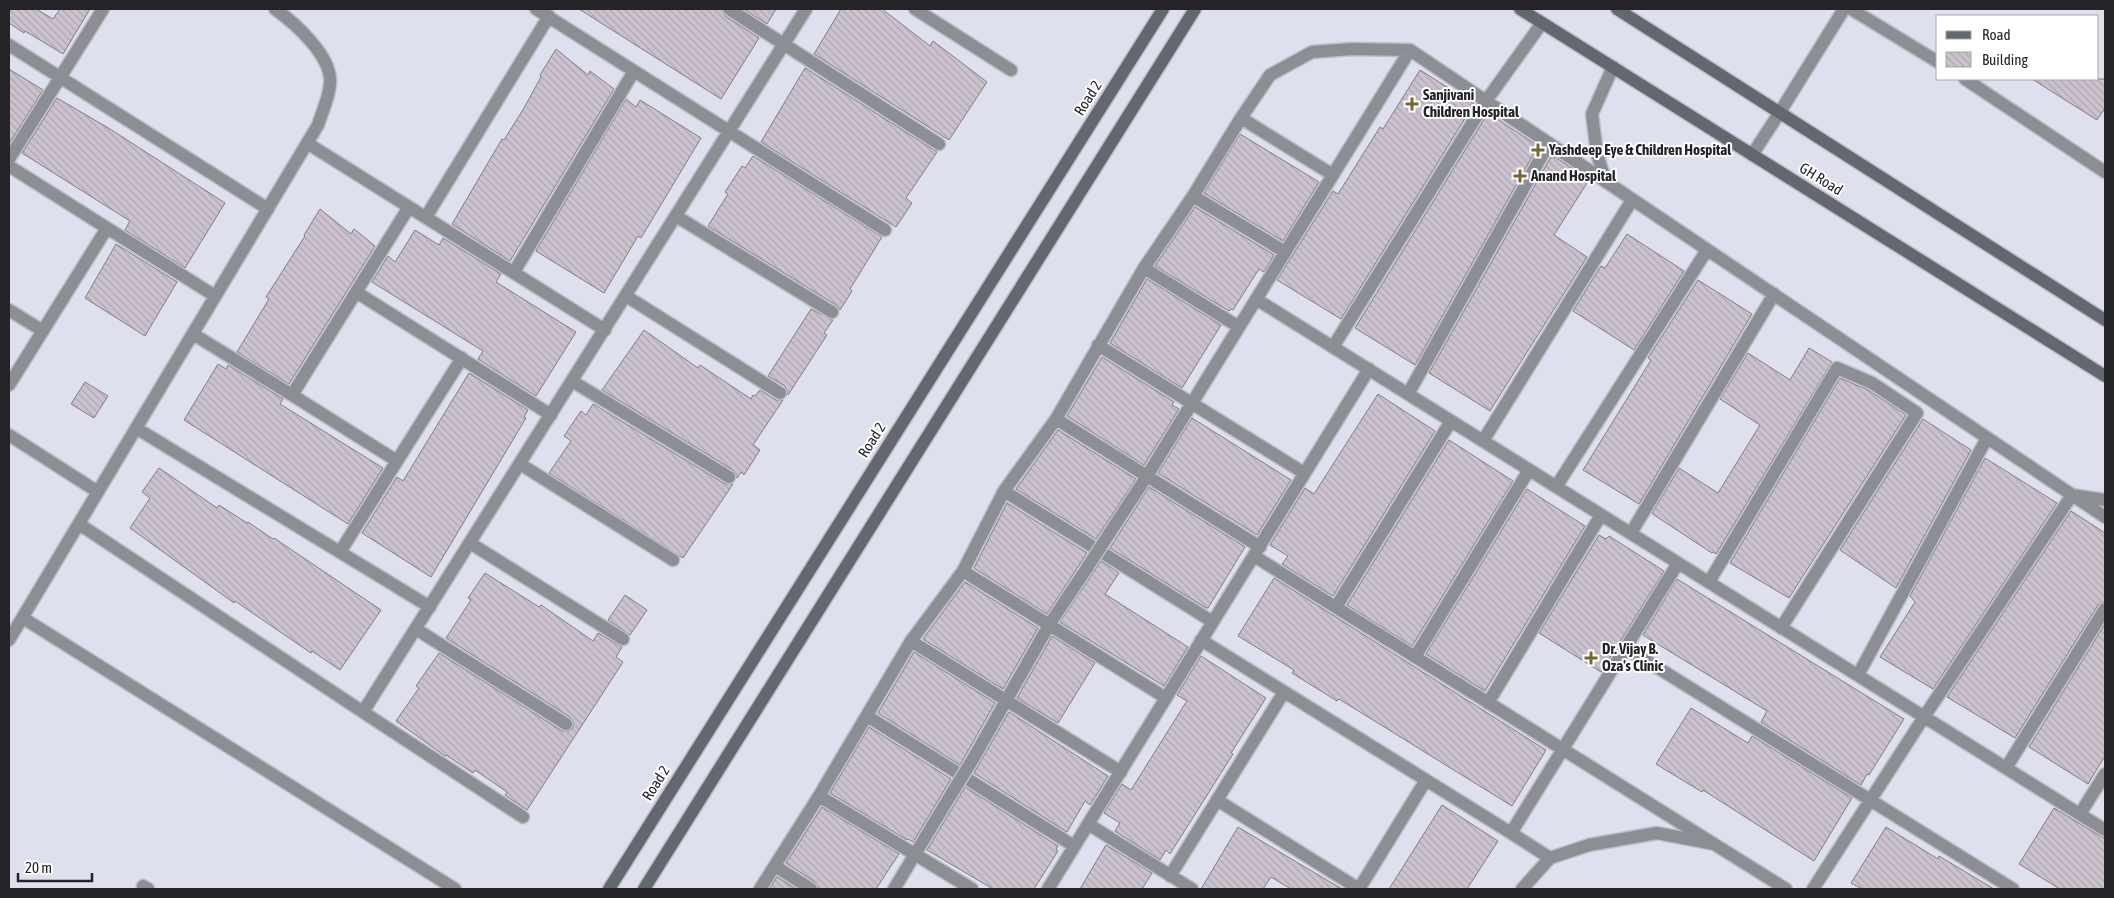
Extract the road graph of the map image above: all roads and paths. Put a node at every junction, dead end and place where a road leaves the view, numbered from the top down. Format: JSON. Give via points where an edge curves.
{"nodes":[{"id":1,"x":103,"y":9,"type":"edge"},
{"id":2,"x":275,"y":9,"type":"edge"},
{"id":3,"x":536,"y":9,"type":"edge"},
{"id":4,"x":729,"y":9,"type":"edge"},
{"id":5,"x":806,"y":9,"type":"edge"},
{"id":6,"x":915,"y":9,"type":"edge"},
{"id":7,"x":1163,"y":9,"type":"edge"},
{"id":8,"x":1195,"y":9,"type":"edge"},
{"id":9,"x":1520,"y":9,"type":"edge"},
{"id":10,"x":1617,"y":9,"type":"edge"},
{"id":11,"x":1844,"y":9,"type":"edge"},
{"id":12,"x":1851,"y":9,"type":"edge"},
{"id":13,"x":548,"y":16,"type":"junction"},
{"id":14,"x":1542,"y":22,"type":"junction"},
{"id":15,"x":784,"y":44,"type":"junction"},
{"id":16,"x":9,"y":46,"type":"edge"},
{"id":17,"x":1410,"y":50,"type":"junction"},
{"id":18,"x":1936,"y":61,"type":"edge"},
{"id":19,"x":1613,"y":67,"type":"junction"},
{"id":20,"x":1010,"y":70,"type":"dead end"},
{"id":21,"x":634,"y":71,"type":"junction"},
{"id":22,"x":60,"y":78,"type":"junction"},
{"id":23,"x":1967,"y":80,"type":"edge"},
{"id":24,"x":1486,"y":101,"type":"junction"},
{"id":25,"x":1780,"y":112,"type":"junction"},
{"id":26,"x":1241,"y":118,"type":"junction"},
{"id":27,"x":730,"y":131,"type":"junction"},
{"id":28,"x":307,"y":143,"type":"junction"},
{"id":29,"x":1549,"y":143,"type":"junction"},
{"id":30,"x":939,"y":144,"type":"dead end"},
{"id":31,"x":1752,"y":154,"type":"junction"},
{"id":32,"x":9,"y":159,"type":"edge"},
{"id":33,"x":9,"y":166,"type":"edge"},
{"id":34,"x":2105,"y":172,"type":"edge"},
{"id":35,"x":1333,"y":175,"type":"junction"},
{"id":36,"x":1606,"y":182,"type":"junction"},
{"id":37,"x":1193,"y":196,"type":"junction"},
{"id":38,"x":1632,"y":200,"type":"junction"},
{"id":39,"x":409,"y":207,"type":"junction"},
{"id":40,"x":268,"y":209,"type":"junction"},
{"id":41,"x":676,"y":216,"type":"junction"},
{"id":42,"x":426,"y":218,"type":"junction"},
{"id":43,"x":107,"y":228,"type":"junction"},
{"id":44,"x":885,"y":230,"type":"dead end"},
{"id":45,"x":1707,"y":250,"type":"junction"},
{"id":46,"x":1285,"y":252,"type":"junction"},
{"id":47,"x":1144,"y":268,"type":"junction"},
{"id":48,"x":514,"y":272,"type":"junction"},
{"id":49,"x":356,"y":292,"type":"junction"},
{"id":50,"x":1774,"y":294,"type":"junction"},
{"id":51,"x":215,"y":296,"type":"junction"},
{"id":52,"x":626,"y":296,"type":"junction"},
{"id":53,"x":1256,"y":299,"type":"junction"},
{"id":54,"x":9,"y":310,"type":"edge"},
{"id":55,"x":832,"y":312,"type":"dead end"},
{"id":56,"x":2105,"y":320,"type":"edge"},
{"id":57,"x":1239,"y":327,"type":"junction"},
{"id":58,"x":605,"y":330,"type":"junction"},
{"id":59,"x":43,"y":331,"type":"junction"},
{"id":60,"x":193,"y":334,"type":"junction"},
{"id":61,"x":1098,"y":345,"type":"junction"},
{"id":62,"x":1333,"y":347,"type":"junction"},
{"id":63,"x":462,"y":358,"type":"junction"},
{"id":64,"x":1369,"y":370,"type":"junction"},
{"id":65,"x":2105,"y":376,"type":"edge"},
{"id":66,"x":572,"y":381,"type":"junction"},
{"id":67,"x":9,"y":386,"type":"edge"},
{"id":68,"x":780,"y":393,"type":"dead end"},
{"id":69,"x":292,"y":394,"type":"junction"},
{"id":70,"x":1408,"y":394,"type":"junction"},
{"id":71,"x":1192,"y":403,"type":"junction"},
{"id":72,"x":551,"y":415,"type":"junction"},
{"id":73,"x":1056,"y":419,"type":"junction"},
{"id":74,"x":1451,"y":421,"type":"junction"},
{"id":75,"x":136,"y":428,"type":"junction"},
{"id":76,"x":9,"y":435,"type":"edge"},
{"id":77,"x":1987,"y":438,"type":"junction"},
{"id":78,"x":1483,"y":441,"type":"junction"},
{"id":79,"x":397,"y":461,"type":"junction"},
{"id":80,"x":520,"y":464,"type":"junction"},
{"id":81,"x":1529,"y":470,"type":"junction"},
{"id":82,"x":1304,"y":474,"type":"junction"},
{"id":83,"x":1147,"y":476,"type":"junction"},
{"id":84,"x":729,"y":477,"type":"dead end"},
{"id":85,"x":1556,"y":487,"type":"junction"},
{"id":86,"x":98,"y":492,"type":"junction"},
{"id":87,"x":1004,"y":492,"type":"junction"},
{"id":88,"x":2072,"y":495,"type":"junction"},
{"id":89,"x":2105,"y":500,"type":"edge"},
{"id":90,"x":1601,"y":515,"type":"junction"},
{"id":91,"x":2105,"y":517,"type":"edge"},
{"id":92,"x":79,"y":524,"type":"junction"},
{"id":93,"x":1630,"y":533,"type":"junction"},
{"id":94,"x":470,"y":543,"type":"junction"},
{"id":95,"x":1257,"y":551,"type":"junction"},
{"id":96,"x":340,"y":552,"type":"junction"},
{"id":97,"x":673,"y":560,"type":"dead end"},
{"id":98,"x":1678,"y":563,"type":"junction"},
{"id":99,"x":963,"y":571,"type":"junction"},
{"id":100,"x":1709,"y":582,"type":"junction"},
{"id":101,"x":430,"y":607,"type":"junction"},
{"id":102,"x":1336,"y":608,"type":"junction"},
{"id":103,"x":2105,"y":609,"type":"edge"},
{"id":104,"x":23,"y":618,"type":"junction"},
{"id":105,"x":1213,"y":622,"type":"junction"},
{"id":106,"x":1049,"y":625,"type":"junction"},
{"id":107,"x":1781,"y":628,"type":"junction"},
{"id":108,"x":416,"y":629,"type":"junction"},
{"id":109,"x":624,"y":638,"type":"dead end"},
{"id":110,"x":9,"y":640,"type":"edge"},
{"id":111,"x":1202,"y":640,"type":"junction"},
{"id":112,"x":911,"y":641,"type":"junction"},
{"id":113,"x":1626,"y":648,"type":"junction"},
{"id":114,"x":1414,"y":657,"type":"junction"},
{"id":115,"x":1858,"y":675,"type":"junction"},
{"id":116,"x":1284,"y":692,"type":"junction"},
{"id":117,"x":1166,"y":698,"type":"junction"},
{"id":118,"x":1007,"y":700,"type":"junction"},
{"id":119,"x":1488,"y":703,"type":"junction"},
{"id":120,"x":363,"y":712,"type":"junction"},
{"id":121,"x":867,"y":716,"type":"junction"},
{"id":122,"x":1924,"y":717,"type":"junction"},
{"id":123,"x":566,"y":724,"type":"dead end"},
{"id":124,"x":1563,"y":749,"type":"junction"},
{"id":125,"x":2006,"y":768,"type":"junction"},
{"id":126,"x":1120,"y":772,"type":"junction"},
{"id":127,"x":2105,"y":774,"type":"edge"},
{"id":128,"x":1426,"y":780,"type":"junction"},
{"id":129,"x":820,"y":796,"type":"junction"},
{"id":130,"x":1217,"y":800,"type":"junction"},
{"id":131,"x":1870,"y":800,"type":"junction"},
{"id":132,"x":2080,"y":814,"type":"junction"},
{"id":133,"x":523,"y":817,"type":"dead end"},
{"id":134,"x":1088,"y":824,"type":"junction"},
{"id":135,"x":2105,"y":830,"type":"edge"},
{"id":136,"x":1511,"y":833,"type":"junction"},
{"id":137,"x":1714,"y":844,"type":"junction"},
{"id":138,"x":1074,"y":846,"type":"junction"},
{"id":139,"x":916,"y":855,"type":"junction"},
{"id":140,"x":1550,"y":858,"type":"junction"},
{"id":141,"x":775,"y":866,"type":"junction"},
{"id":142,"x":1170,"y":876,"type":"junction"},
{"id":143,"x":455,"y":889,"type":"edge"},
{"id":144,"x":609,"y":889,"type":"edge"},
{"id":145,"x":644,"y":889,"type":"edge"},
{"id":146,"x":760,"y":889,"type":"edge"},
{"id":147,"x":811,"y":889,"type":"edge"},
{"id":148,"x":894,"y":889,"type":"edge"},
{"id":149,"x":972,"y":889,"type":"edge"},
{"id":150,"x":1048,"y":889,"type":"edge"},
{"id":151,"x":1192,"y":889,"type":"edge"},
{"id":152,"x":1359,"y":889,"type":"edge"},
{"id":153,"x":1522,"y":889,"type":"edge"},
{"id":154,"x":1786,"y":889,"type":"edge"},
{"id":155,"x":1813,"y":889,"type":"edge"},
{"id":156,"x":2013,"y":889,"type":"edge"}],
"edges":[{"from":1,"to":22,"type":"street"},
{"from":2,"to":28,"type":"street","via":[[291,20],[325,61],[330,83],[318,125]]},
{"from":3,"to":13,"type":"street"},
{"from":4,"to":15,"type":"street"},
{"from":5,"to":15,"type":"street"},
{"from":6,"to":20,"type":"street"},
{"from":7,"to":144,"type":"street","name":"Road 2"},
{"from":8,"to":145,"type":"street"},
{"from":9,"to":14,"type":"street","name":"GH Road"},
{"from":10,"to":25,"type":"street"},
{"from":11,"to":25,"type":"street"},
{"from":12,"to":18,"type":"street"},
{"from":13,"to":21,"type":"street"},
{"from":13,"to":42,"type":"street"},
{"from":14,"to":19,"type":"street","name":"GH Road"},
{"from":14,"to":24,"type":"street"},
{"from":15,"to":27,"type":"street"},
{"from":15,"to":30,"type":"street"},
{"from":16,"to":22,"type":"street"},
{"from":17,"to":24,"type":"street"},
{"from":17,"to":26,"type":"street","via":[[1312,52],[1270,75]]},
{"from":17,"to":35,"type":"street"},
{"from":19,"to":31,"type":"street","name":"GH Road"},
{"from":19,"to":36,"type":"street","via":[[1592,114],[1597,154]]},
{"from":21,"to":27,"type":"street"},
{"from":21,"to":48,"type":"street"},
{"from":22,"to":32,"type":"street"},
{"from":22,"to":40,"type":"street"},
{"from":23,"to":34,"type":"street"},
{"from":24,"to":29,"type":"street"},
{"from":24,"to":62,"type":"street"},
{"from":25,"to":31,"type":"street"},
{"from":25,"to":56,"type":"street"},
{"from":26,"to":35,"type":"street"},
{"from":26,"to":37,"type":"street"},
{"from":27,"to":41,"type":"street"},
{"from":27,"to":44,"type":"street"},
{"from":28,"to":39,"type":"street"},
{"from":28,"to":40,"type":"street"},
{"from":29,"to":36,"type":"street"},
{"from":29,"to":70,"type":"street"},
{"from":31,"to":65,"type":"street","name":"GH Road"},
{"from":33,"to":43,"type":"street"},
{"from":35,"to":46,"type":"street"},
{"from":36,"to":38,"type":"street"},
{"from":37,"to":46,"type":"street"},
{"from":37,"to":47,"type":"street"},
{"from":38,"to":45,"type":"street"},
{"from":38,"to":78,"type":"street"},
{"from":39,"to":42,"type":"street"},
{"from":39,"to":49,"type":"street"},
{"from":40,"to":51,"type":"street"},
{"from":41,"to":52,"type":"street"},
{"from":41,"to":55,"type":"street"},
{"from":42,"to":48,"type":"street"},
{"from":43,"to":51,"type":"street"},
{"from":43,"to":59,"type":"street"},
{"from":45,"to":50,"type":"street"},
{"from":45,"to":85,"type":"street"},
{"from":46,"to":53,"type":"street"},
{"from":47,"to":57,"type":"street"},
{"from":47,"to":61,"type":"street"},
{"from":48,"to":58,"type":"street"},
{"from":49,"to":63,"type":"street"},
{"from":49,"to":69,"type":"street"},
{"from":50,"to":77,"type":"street"},
{"from":50,"to":93,"type":"street"},
{"from":51,"to":60,"type":"street"},
{"from":52,"to":58,"type":"street"},
{"from":52,"to":68,"type":"street"},
{"from":53,"to":57,"type":"street"},
{"from":53,"to":62,"type":"street"},
{"from":54,"to":59,"type":"street"},
{"from":57,"to":71,"type":"street"},
{"from":58,"to":66,"type":"street"},
{"from":59,"to":67,"type":"street"},
{"from":60,"to":69,"type":"street"},
{"from":60,"to":75,"type":"street"},
{"from":61,"to":71,"type":"street"},
{"from":61,"to":73,"type":"street"},
{"from":62,"to":64,"type":"street"},
{"from":63,"to":72,"type":"street"},
{"from":63,"to":79,"type":"street"},
{"from":64,"to":70,"type":"street"},
{"from":64,"to":82,"type":"street"},
{"from":66,"to":72,"type":"street"},
{"from":66,"to":84,"type":"street"},
{"from":69,"to":79,"type":"street"},
{"from":70,"to":74,"type":"street"},
{"from":71,"to":82,"type":"street"},
{"from":71,"to":83,"type":"street"},
{"from":72,"to":80,"type":"street"},
{"from":73,"to":83,"type":"street"},
{"from":73,"to":87,"type":"street"},
{"from":74,"to":78,"type":"street"},
{"from":74,"to":102,"type":"street"},
{"from":75,"to":86,"type":"street"},
{"from":75,"to":96,"type":"street"},
{"from":76,"to":86,"type":"street"},
{"from":77,"to":88,"type":"street"},
{"from":77,"to":115,"type":"street"},
{"from":78,"to":81,"type":"street"},
{"from":79,"to":96,"type":"street"},
{"from":80,"to":94,"type":"street"},
{"from":80,"to":97,"type":"street"},
{"from":81,"to":85,"type":"street"},
{"from":81,"to":114,"type":"street"},
{"from":82,"to":95,"type":"street"},
{"from":83,"to":95,"type":"street"},
{"from":83,"to":106,"type":"street","bridge":true},
{"from":85,"to":90,"type":"street"},
{"from":86,"to":92,"type":"street"},
{"from":87,"to":99,"type":"street"},
{"from":87,"to":105,"type":"street"},
{"from":88,"to":89,"type":"street"},
{"from":88,"to":91,"type":"street"},
{"from":88,"to":122,"type":"street"},
{"from":90,"to":93,"type":"street"},
{"from":90,"to":119,"type":"street"},
{"from":92,"to":104,"type":"street"},
{"from":92,"to":120,"type":"street"},
{"from":93,"to":98,"type":"street"},
{"from":94,"to":101,"type":"street"},
{"from":94,"to":109,"type":"street"},
{"from":95,"to":102,"type":"street"},
{"from":95,"to":105,"type":"street"},
{"from":96,"to":101,"type":"street"},
{"from":98,"to":100,"type":"street"},
{"from":98,"to":113,"type":"street"},
{"from":99,"to":106,"type":"street"},
{"from":99,"to":112,"type":"street"},
{"from":100,"to":107,"type":"street"},
{"from":100,"to":107,"type":"street","via":[[1836,368],[1872,383],[1918,413]]},
{"from":101,"to":108,"type":"street"},
{"from":102,"to":114,"type":"street"},
{"from":103,"to":125,"type":"street"},
{"from":104,"to":110,"type":"street"},
{"from":104,"to":143,"type":"street"},
{"from":105,"to":111,"type":"street"},
{"from":106,"to":117,"type":"street"},
{"from":106,"to":118,"type":"street"},
{"from":107,"to":115,"type":"street"},
{"from":108,"to":120,"type":"street"},
{"from":108,"to":123,"type":"street"},
{"from":111,"to":116,"type":"street"},
{"from":111,"to":117,"type":"street"},
{"from":112,"to":118,"type":"street"},
{"from":112,"to":121,"type":"street"},
{"from":113,"to":124,"type":"street"},
{"from":113,"to":131,"type":"street"},
{"from":114,"to":119,"type":"street"},
{"from":115,"to":122,"type":"street"},
{"from":116,"to":128,"type":"street"},
{"from":116,"to":130,"type":"street"},
{"from":117,"to":126,"type":"street"},
{"from":118,"to":126,"type":"street"},
{"from":118,"to":139,"type":"street","bridge":true},
{"from":119,"to":124,"type":"street"},
{"from":120,"to":133,"type":"street"},
{"from":121,"to":129,"type":"street"},
{"from":121,"to":138,"type":"street"},
{"from":122,"to":125,"type":"street"},
{"from":122,"to":131,"type":"street"},
{"from":124,"to":136,"type":"street"},
{"from":124,"to":137,"type":"street"},
{"from":125,"to":132,"type":"street"},
{"from":126,"to":134,"type":"street"},
{"from":127,"to":132,"type":"street"},
{"from":128,"to":136,"type":"street"},
{"from":128,"to":152,"type":"street"},
{"from":129,"to":139,"type":"street"},
{"from":129,"to":141,"type":"street"},
{"from":130,"to":142,"type":"street"},
{"from":130,"to":152,"type":"street"},
{"from":131,"to":155,"type":"street"},
{"from":131,"to":156,"type":"street"},
{"from":132,"to":135,"type":"street"},
{"from":134,"to":138,"type":"street"},
{"from":134,"to":142,"type":"street"},
{"from":136,"to":140,"type":"street"},
{"from":137,"to":140,"type":"street","via":[[1657,833],[1589,845]]},
{"from":137,"to":154,"type":"street"},
{"from":138,"to":150,"type":"street"},
{"from":139,"to":148,"type":"street"},
{"from":139,"to":149,"type":"street"},
{"from":140,"to":153,"type":"street"},
{"from":141,"to":146,"type":"street"},
{"from":141,"to":147,"type":"street"},
{"from":142,"to":151,"type":"street"}]}
